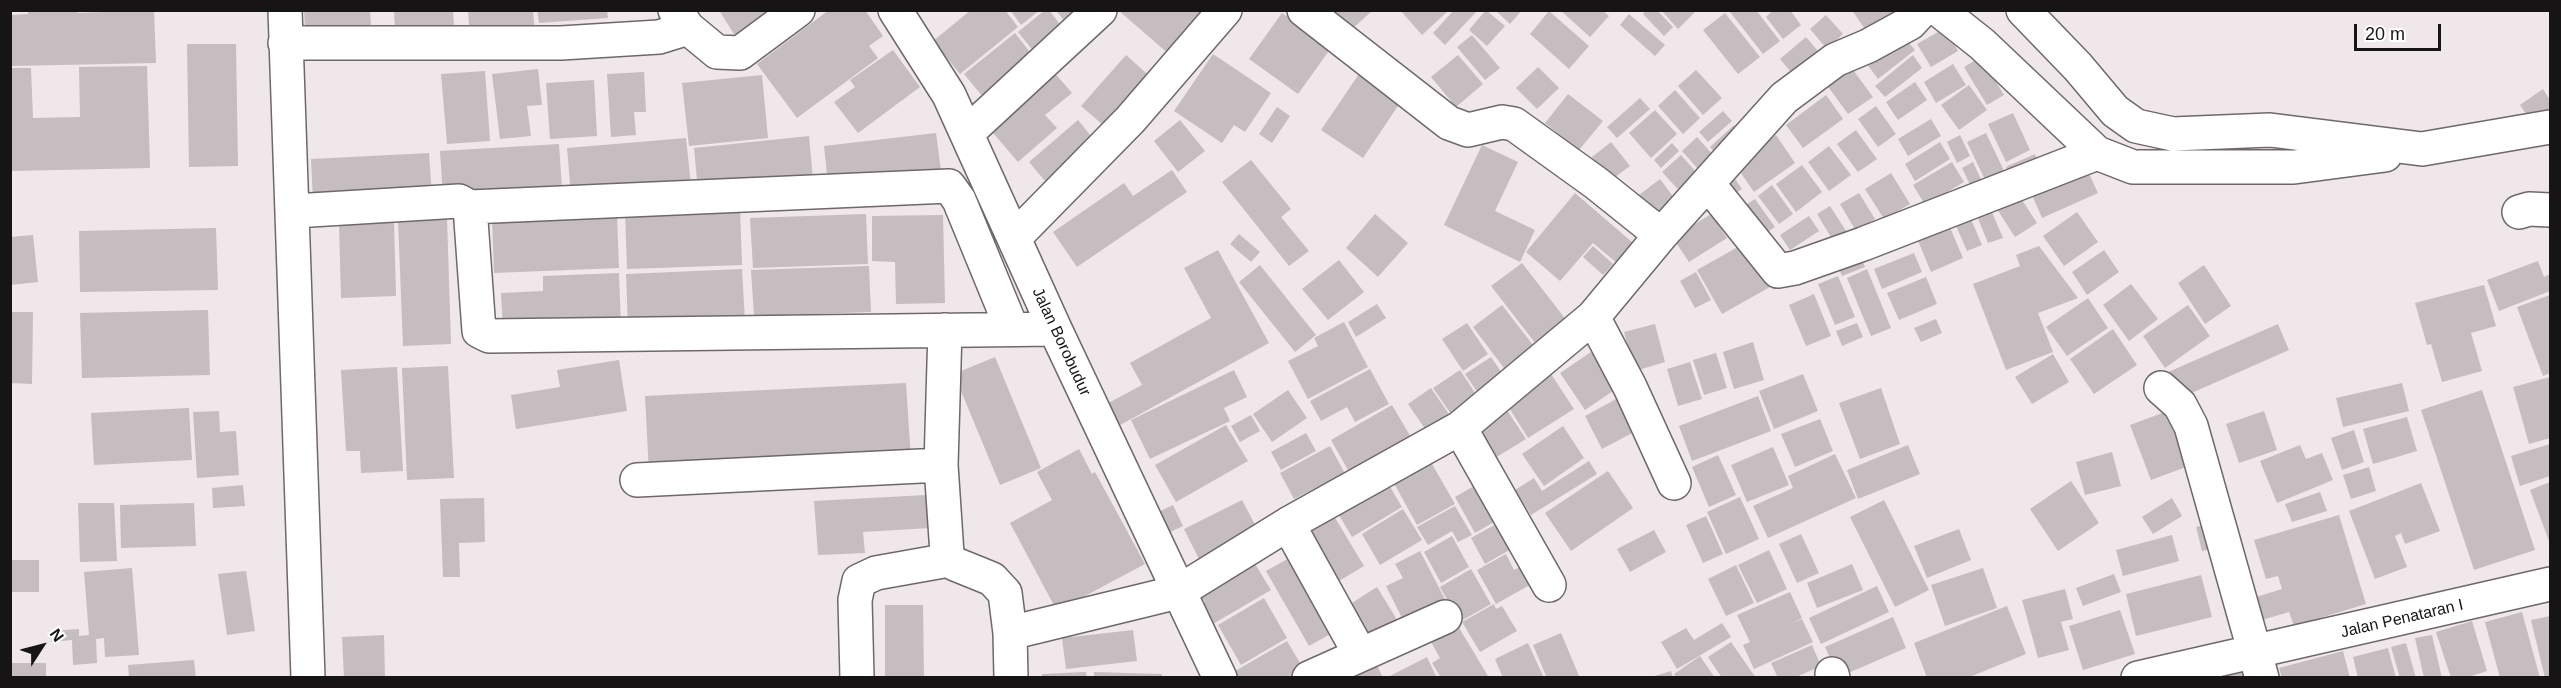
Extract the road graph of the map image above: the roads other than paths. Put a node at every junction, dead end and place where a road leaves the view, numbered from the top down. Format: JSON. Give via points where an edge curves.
{"nodes":[{"id":1,"x":285,"y":10,"type":"edge"},
{"id":2,"x":798,"y":10,"type":"edge"},
{"id":3,"x":895,"y":10,"type":"edge"},
{"id":4,"x":1100,"y":10,"type":"edge"},
{"id":5,"x":1225,"y":10,"type":"edge"},
{"id":6,"x":1304,"y":10,"type":"edge"},
{"id":7,"x":1922,"y":10,"type":"edge"},
{"id":8,"x":1939,"y":10,"type":"edge"},
{"id":9,"x":2023,"y":10,"type":"edge"},
{"id":10,"x":681,"y":19,"type":"edge"},
{"id":11,"x":285,"y":43,"type":"junction"},
{"id":12,"x":2550,"y":127,"type":"edge"},
{"id":13,"x":968,"y":133,"type":"junction"},
{"id":14,"x":2422,"y":149,"type":"junction"},
{"id":15,"x":2097,"y":153,"type":"junction"},
{"id":16,"x":1709,"y":185,"type":"junction"},
{"id":17,"x":470,"y":207,"type":"junction"},
{"id":18,"x":294,"y":211,"type":"junction"},
{"id":19,"x":1661,"y":235,"type":"junction"},
{"id":20,"x":1014,"y":238,"type":"junction"},
{"id":21,"x":1593,"y":316,"type":"junction"},
{"id":22,"x":1012,"y":329,"type":"junction"},
{"id":23,"x":1055,"y":329,"type":"junction"},
{"id":24,"x":945,"y":330,"type":"junction"},
{"id":25,"x":2161,"y":388,"type":"dead end"},
{"id":26,"x":1460,"y":428,"type":"junction"},
{"id":27,"x":940,"y":465,"type":"junction"},
{"id":28,"x":637,"y":480,"type":"dead end"},
{"id":29,"x":1674,"y":483,"type":"dead end"},
{"id":30,"x":1288,"y":524,"type":"junction"},
{"id":31,"x":949,"y":560,"type":"junction"},
{"id":32,"x":2550,"y":584,"type":"edge"},
{"id":33,"x":1549,"y":585,"type":"dead end"},
{"id":34,"x":1178,"y":592,"type":"junction"},
{"id":35,"x":1445,"y":617,"type":"dead end"},
{"id":36,"x":1010,"y":633,"type":"junction"},
{"id":37,"x":1360,"y":654,"type":"junction"},
{"id":38,"x":2258,"y":665,"type":"edge"},
{"id":39,"x":308,"y":678,"type":"edge"},
{"id":40,"x":857,"y":678,"type":"edge"},
{"id":41,"x":1011,"y":678,"type":"edge"},
{"id":42,"x":1220,"y":678,"type":"edge"},
{"id":43,"x":1309,"y":678,"type":"edge"},
{"id":44,"x":2138,"y":678,"type":"edge"}],
"edges":[{"from":1,"to":11,"type":"street"},
{"from":2,"to":10,"type":"street","via":[[740,53],[717,52]]},
{"from":3,"to":13,"type":"street","name":"Jalan Borobudur","via":[[949,95]]},
{"from":4,"to":13,"type":"street"},
{"from":5,"to":20,"type":"street","via":[[1130,120]]},
{"from":6,"to":19,"type":"street","via":[[1449,123],[1468,129],[1502,122],[1514,124]]},
{"from":7,"to":16,"type":"street","via":[[1910,23],[1835,60],[1784,98]]},
{"from":8,"to":15,"type":"street","via":[[1982,44]]},
{"from":9,"to":14,"type":"street","via":[[2115,111],[2136,126],[2173,134],[2304,132]]},
{"from":10,"to":11,"type":"street","via":[[659,37],[561,43]]},
{"from":11,"to":18,"type":"street"},
{"from":12,"to":14,"type":"street"},
{"from":13,"to":20,"type":"street","name":"Jalan Borobudur"},
{"from":14,"to":15,"type":"street","via":[[2294,167],[2133,167]]},
{"from":15,"to":16,"type":"street","via":[[1863,244],[1778,271]]},
{"from":16,"to":19,"type":"street"},
{"from":17,"to":18,"type":"street","via":[[459,201]]},
{"from":17,"to":22,"type":"street","via":[[949,186],[959,200]]},
{"from":17,"to":24,"type":"street","via":[[479,331],[489,336]]},
{"from":18,"to":39,"type":"street"},
{"from":19,"to":21,"type":"street"},
{"from":20,"to":23,"type":"street","name":"Jalan Borobudur"},
{"from":21,"to":26,"type":"street"},
{"from":21,"to":29,"type":"street"},
{"from":22,"to":23,"type":"street"},
{"from":22,"to":24,"type":"street"},
{"from":23,"to":34,"type":"street","name":"Jalan Borobudur"},
{"from":24,"to":27,"type":"street"},
{"from":25,"to":38,"type":"street","via":[[2180,405],[2191,426]]},
{"from":26,"to":30,"type":"street"},
{"from":26,"to":33,"type":"street"},
{"from":27,"to":28,"type":"street"},
{"from":27,"to":31,"type":"street"},
{"from":30,"to":34,"type":"street"},
{"from":30,"to":37,"type":"street"},
{"from":31,"to":36,"type":"street","via":[[992,579],[1005,593]]},
{"from":31,"to":40,"type":"street","via":[[876,573],[859,581],[855,600]]},
{"from":32,"to":38,"type":"street","name":"Jalan Penataran I"},
{"from":34,"to":36,"type":"street"},
{"from":34,"to":42,"type":"street","name":"Jalan Borobudur"},
{"from":35,"to":37,"type":"street"},
{"from":36,"to":41,"type":"street"},
{"from":37,"to":43,"type":"street"},
{"from":38,"to":44,"type":"street","name":"Jalan Penataran I"}]}
